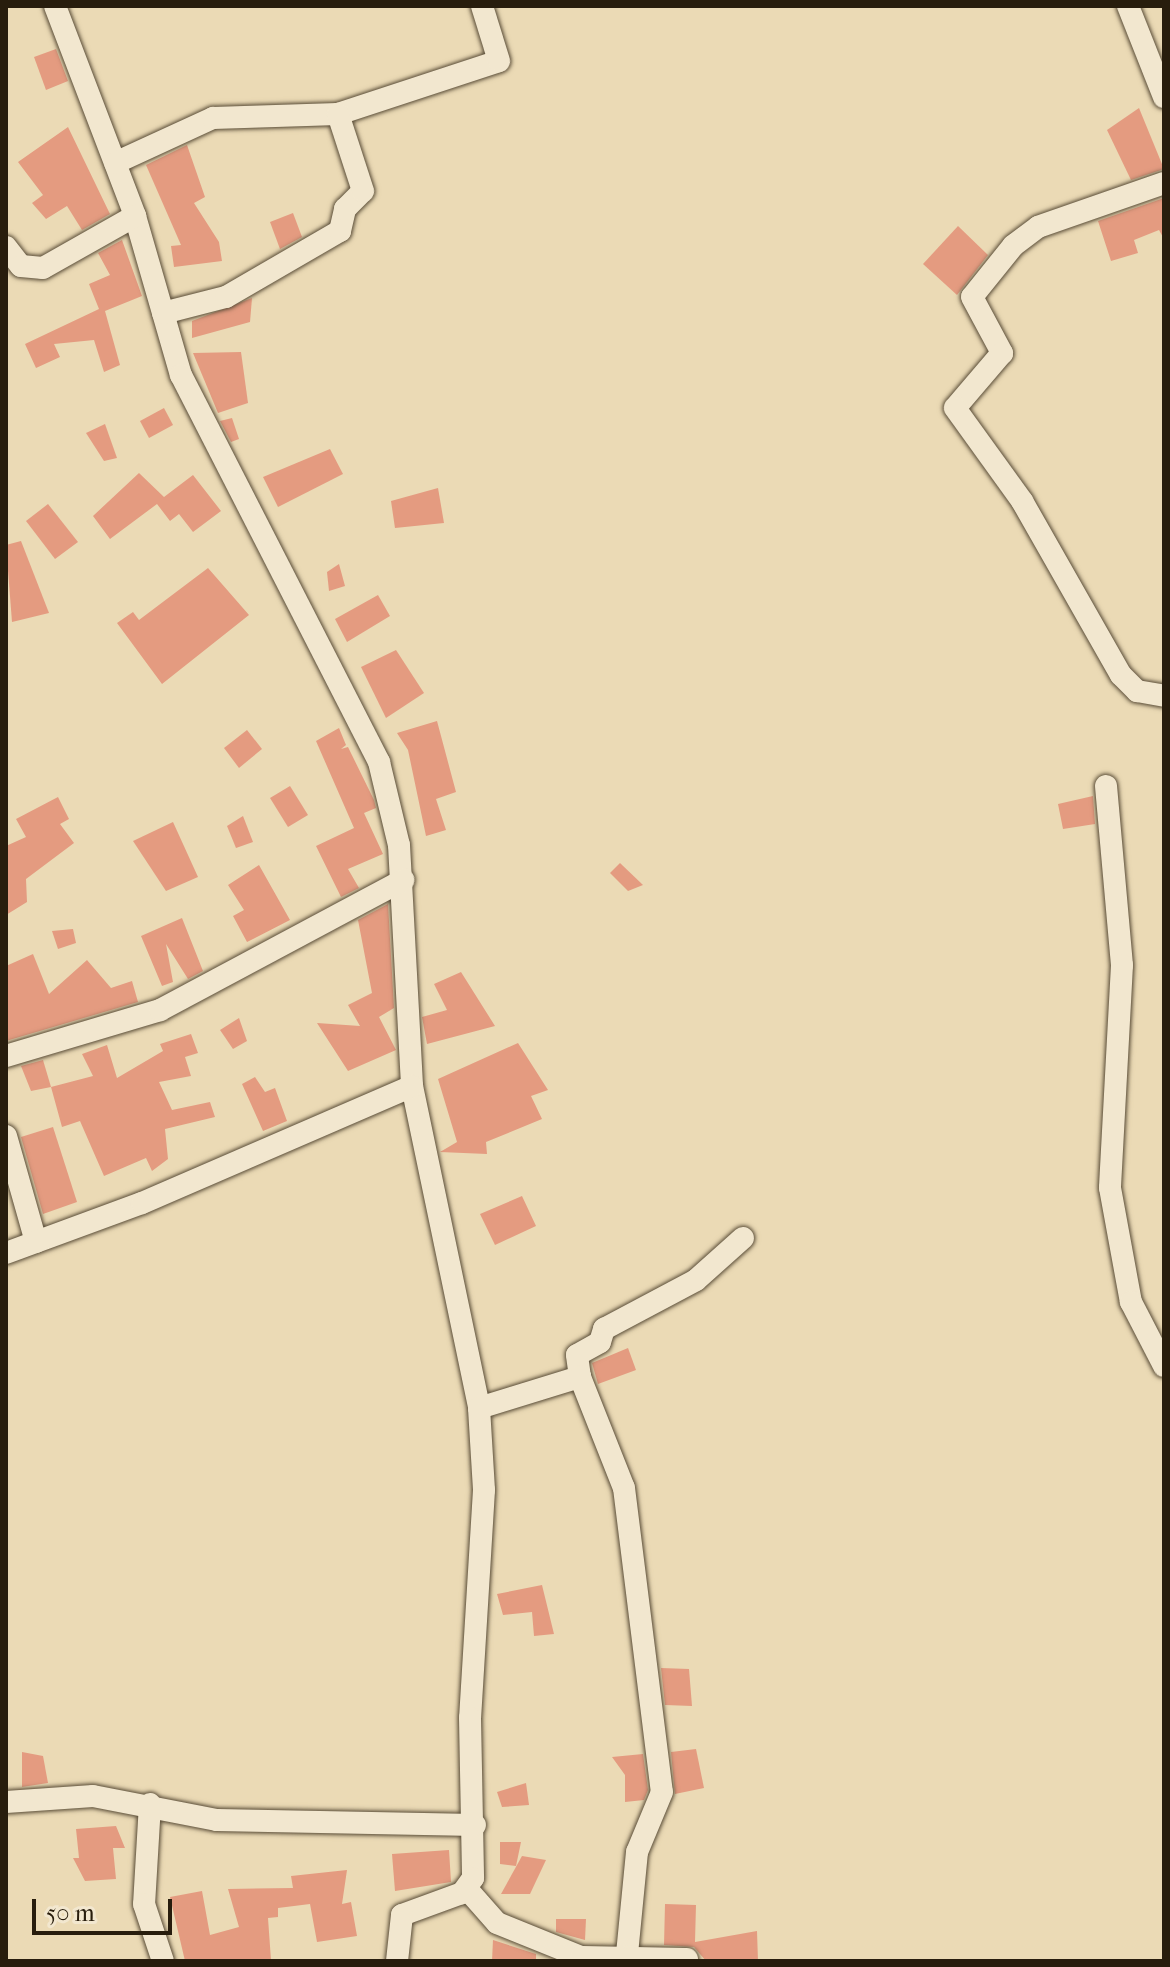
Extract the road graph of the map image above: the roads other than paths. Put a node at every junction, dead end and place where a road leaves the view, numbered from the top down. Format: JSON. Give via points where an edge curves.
{"nodes":[{"id":1,"x":55,"y":6,"type":"edge"},
{"id":2,"x":482,"y":6,"type":"edge"},
{"id":3,"x":1128,"y":6,"type":"edge"},
{"id":4,"x":1164,"y":97,"type":"edge"},
{"id":5,"x":338,"y":114,"type":"junction"},
{"id":6,"x":115,"y":163,"type":"junction"},
{"id":7,"x":1164,"y":183,"type":"edge"},
{"id":8,"x":135,"y":216,"type":"junction"},
{"id":9,"x":6,"y":247,"type":"edge"},
{"id":10,"x":163,"y":313,"type":"junction"},
{"id":11,"x":1164,"y":696,"type":"edge"},
{"id":12,"x":1106,"y":786,"type":"dead end"},
{"id":13,"x":403,"y":880,"type":"junction"},
{"id":14,"x":6,"y":1056,"type":"edge"},
{"id":15,"x":412,"y":1086,"type":"junction"},
{"id":16,"x":6,"y":1136,"type":"edge"},
{"id":17,"x":743,"y":1238,"type":"dead end"},
{"id":18,"x":36,"y":1242,"type":"junction"},
{"id":19,"x":6,"y":1253,"type":"edge"},
{"id":20,"x":1162,"y":1359,"type":"edge"},
{"id":21,"x":580,"y":1377,"type":"junction"},
{"id":22,"x":479,"y":1408,"type":"junction"},
{"id":23,"x":6,"y":1802,"type":"edge"},
{"id":24,"x":150,"y":1804,"type":"junction"},
{"id":25,"x":475,"y":1825,"type":"junction"},
{"id":26,"x":467,"y":1889,"type":"junction"},
{"id":27,"x":627,"y":1954,"type":"junction"},
{"id":28,"x":687,"y":1959,"type":"edge"},
{"id":29,"x":163,"y":1961,"type":"edge"},
{"id":30,"x":397,"y":1961,"type":"edge"}],
"edges":[{"from":1,"to":6,"type":"street"},
{"from":2,"to":5,"type":"street","via":[[499,61]]},
{"from":3,"to":4,"type":"street"},
{"from":5,"to":6,"type":"street","via":[[213,118]]},
{"from":5,"to":10,"type":"street","via":[[363,191],[345,209],[340,231],[226,297]]},
{"from":6,"to":8,"type":"street"},
{"from":7,"to":11,"type":"street","via":[[1038,227],[1013,246],[972,297],[1002,353],[955,408],[1022,501],[1121,675],[1137,691]]},
{"from":8,"to":9,"type":"street","via":[[43,268],[21,266]]},
{"from":8,"to":10,"type":"street"},
{"from":10,"to":13,"type":"street","via":[[202,424],[379,762]]},
{"from":12,"to":20,"type":"street","via":[[1122,965],[1110,1188],[1131,1302]]},
{"from":13,"to":14,"type":"street","via":[[160,1010]]},
{"from":13,"to":15,"type":"street"},
{"from":15,"to":18,"type":"street"},
{"from":15,"to":22,"type":"street"},
{"from":16,"to":18,"type":"street"},
{"from":17,"to":21,"type":"street","via":[[696,1280],[604,1329],[600,1342],[577,1355]]},
{"from":18,"to":19,"type":"street"},
{"from":21,"to":22,"type":"street"},
{"from":21,"to":27,"type":"street","via":[[629,1510],[662,1792],[637,1852]]},
{"from":22,"to":25,"type":"street","via":[[482,1545],[470,1718]]},
{"from":23,"to":24,"type":"street","via":[[40,1794]]},
{"from":24,"to":25,"type":"street","via":[[217,1820]]},
{"from":24,"to":29,"type":"street","via":[[144,1904]]},
{"from":25,"to":26,"type":"street"},
{"from":26,"to":27,"type":"street","via":[[484,1914],[511,1929],[589,1959]]},
{"from":26,"to":30,"type":"street","via":[[402,1915]]},
{"from":27,"to":28,"type":"street"}]}
